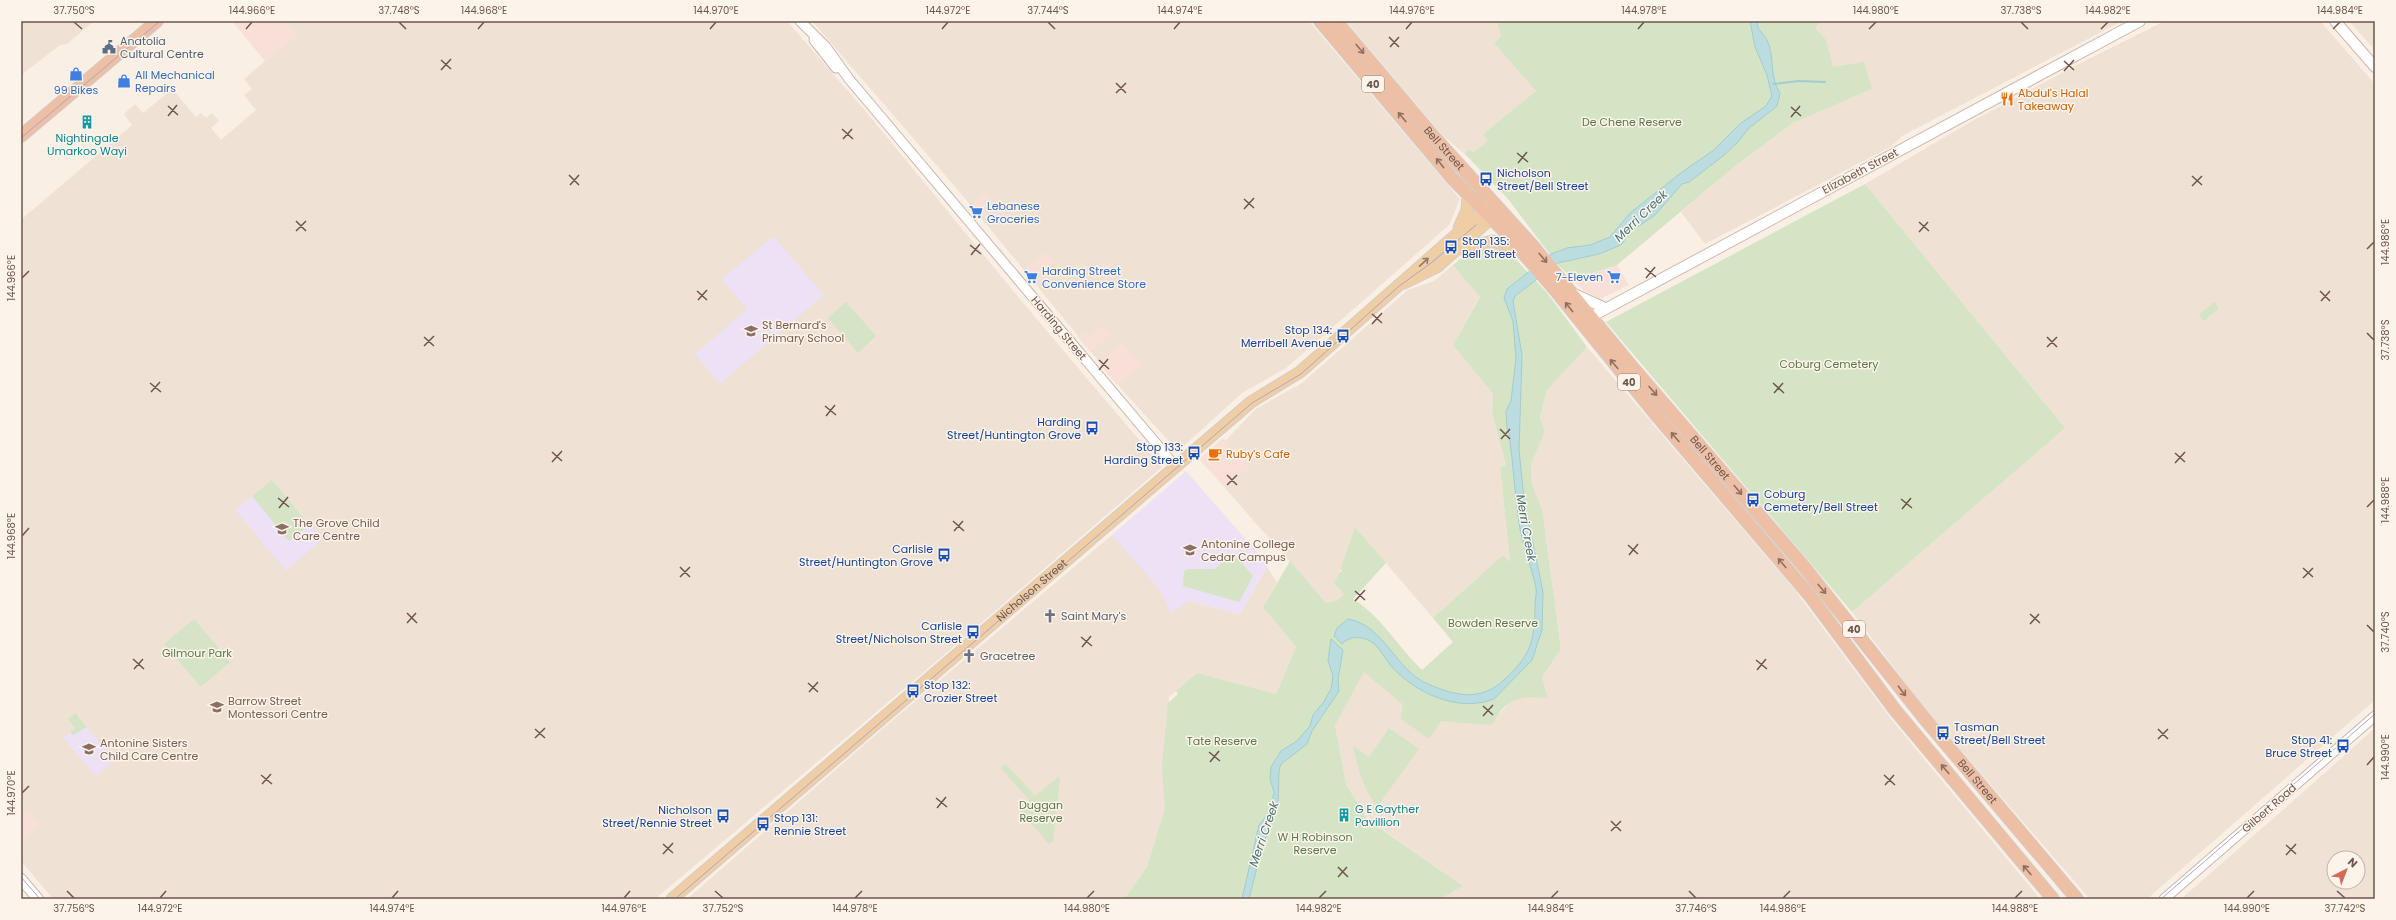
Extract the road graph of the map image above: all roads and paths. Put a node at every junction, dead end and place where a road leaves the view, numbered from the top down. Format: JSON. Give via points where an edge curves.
{"nodes":[{"id":1,"x":157,"y":21,"type":"edge"},
{"id":2,"x":800,"y":21,"type":"edge"},
{"id":3,"x":1320,"y":21,"type":"edge"},
{"id":4,"x":1336,"y":21,"type":"edge"},
{"id":5,"x":2140,"y":21,"type":"edge"},
{"id":6,"x":2335,"y":21,"type":"edge"},
{"id":7,"x":2375,"y":67,"type":"edge"},
{"id":8,"x":21,"y":136,"type":"edge"},
{"id":9,"x":1463,"y":168,"type":"junction"},
{"id":10,"x":1452,"y":178,"type":"junction"},
{"id":11,"x":1468,"y":196,"type":"junction"},
{"id":12,"x":1497,"y":206,"type":"junction"},
{"id":13,"x":1487,"y":214,"type":"junction"},
{"id":14,"x":1457,"y":232,"type":"junction"},
{"id":15,"x":1526,"y":249,"type":"junction"},
{"id":16,"x":1458,"y":250,"type":"junction"},
{"id":17,"x":1550,"y":275,"type":"junction"},
{"id":18,"x":1395,"y":288,"type":"junction"},
{"id":19,"x":1571,"y":292,"type":"junction"},
{"id":20,"x":1604,"y":308,"type":"junction"},
{"id":21,"x":1586,"y":320,"type":"junction"},
{"id":22,"x":1176,"y":467,"type":"junction"},
{"id":23,"x":1870,"y":648,"type":"junction"},
{"id":24,"x":1859,"y":664,"type":"junction"},
{"id":25,"x":2375,"y":716,"type":"edge"},
{"id":26,"x":21,"y":879,"type":"edge"},
{"id":27,"x":38,"y":899,"type":"edge"},
{"id":28,"x":672,"y":899,"type":"edge"},
{"id":29,"x":2053,"y":899,"type":"edge"},
{"id":30,"x":2077,"y":899,"type":"edge"},
{"id":31,"x":2164,"y":899,"type":"edge"}],
"edges":[{"from":1,"to":8,"type":"highway"},
{"from":2,"to":22,"type":"street","name":"Harding Street","via":[[831,52],[849,79]]},
{"from":10,"to":3,"type":"highway","name":"Bell Street","number":"40","one_way":true},
{"from":4,"to":9,"type":"highway","name":"Bell Street","number":"40","one_way":true},
{"from":5,"to":20,"type":"main road","name":"Elizabeth Street"},
{"from":6,"to":7,"type":"main road"},
{"from":9,"to":10,"type":"highway"},
{"from":9,"to":12,"type":"highway","name":"Bell Street","number":"40"},
{"from":10,"to":11,"type":"highway","name":"Bell Street","number":"40"},
{"from":11,"to":13,"type":"highway","name":"Bell Street","number":"40"},
{"from":11,"to":14,"type":"main road","via":[[1467,210]]},
{"from":12,"to":13,"type":"main road","name":"Nicholson Street"},
{"from":12,"to":15,"type":"highway","name":"Bell Street","number":"40"},
{"from":13,"to":14,"type":"main road","name":"Nicholson Street"},
{"from":13,"to":15,"type":"highway","name":"Bell Street","number":"40"},
{"from":13,"to":16,"type":"main road","name":"Nicholson Street"},
{"from":18,"to":14,"type":"main road","name":"Nicholson Street","one_way":true},
{"from":15,"to":16,"type":"main road","via":[[1492,241]]},
{"from":15,"to":17,"type":"highway","name":"Bell Street","number":"40"},
{"from":16,"to":18,"type":"main road","name":"Nicholson Street","via":[[1432,270]]},
{"from":17,"to":19,"type":"highway","name":"Bell Street","number":"40"},
{"from":21,"to":17,"type":"highway","name":"Bell Street","number":"40","one_way":true},
{"from":18,"to":22,"type":"main road","name":"Nicholson Street","via":[[1300,372],[1251,402]]},
{"from":19,"to":20,"type":"main road"},
{"from":19,"to":21,"type":"highway","name":"Bell Street","number":"40"},
{"from":20,"to":21,"type":"main road","name":"Elizabeth Street"},
{"from":21,"to":23,"type":"highway","name":"Bell Street","number":"40","one_way":true,"via":[[1810,574]]},
{"from":24,"to":21,"type":"highway","name":"Bell Street","number":"40","one_way":true,"via":[[1810,596]]},
{"from":22,"to":28,"type":"main road","name":"Nicholson Street"},
{"from":23,"to":24,"type":"highway"},
{"from":23,"to":30,"type":"highway","name":"Bell Street","number":"40","one_way":true,"via":[[1924,718]]},
{"from":29,"to":24,"type":"highway","name":"Bell Street","number":"40","one_way":true},
{"from":25,"to":31,"type":"street","name":"Gilbert Road"},
{"from":26,"to":27,"type":"main road"}]}
